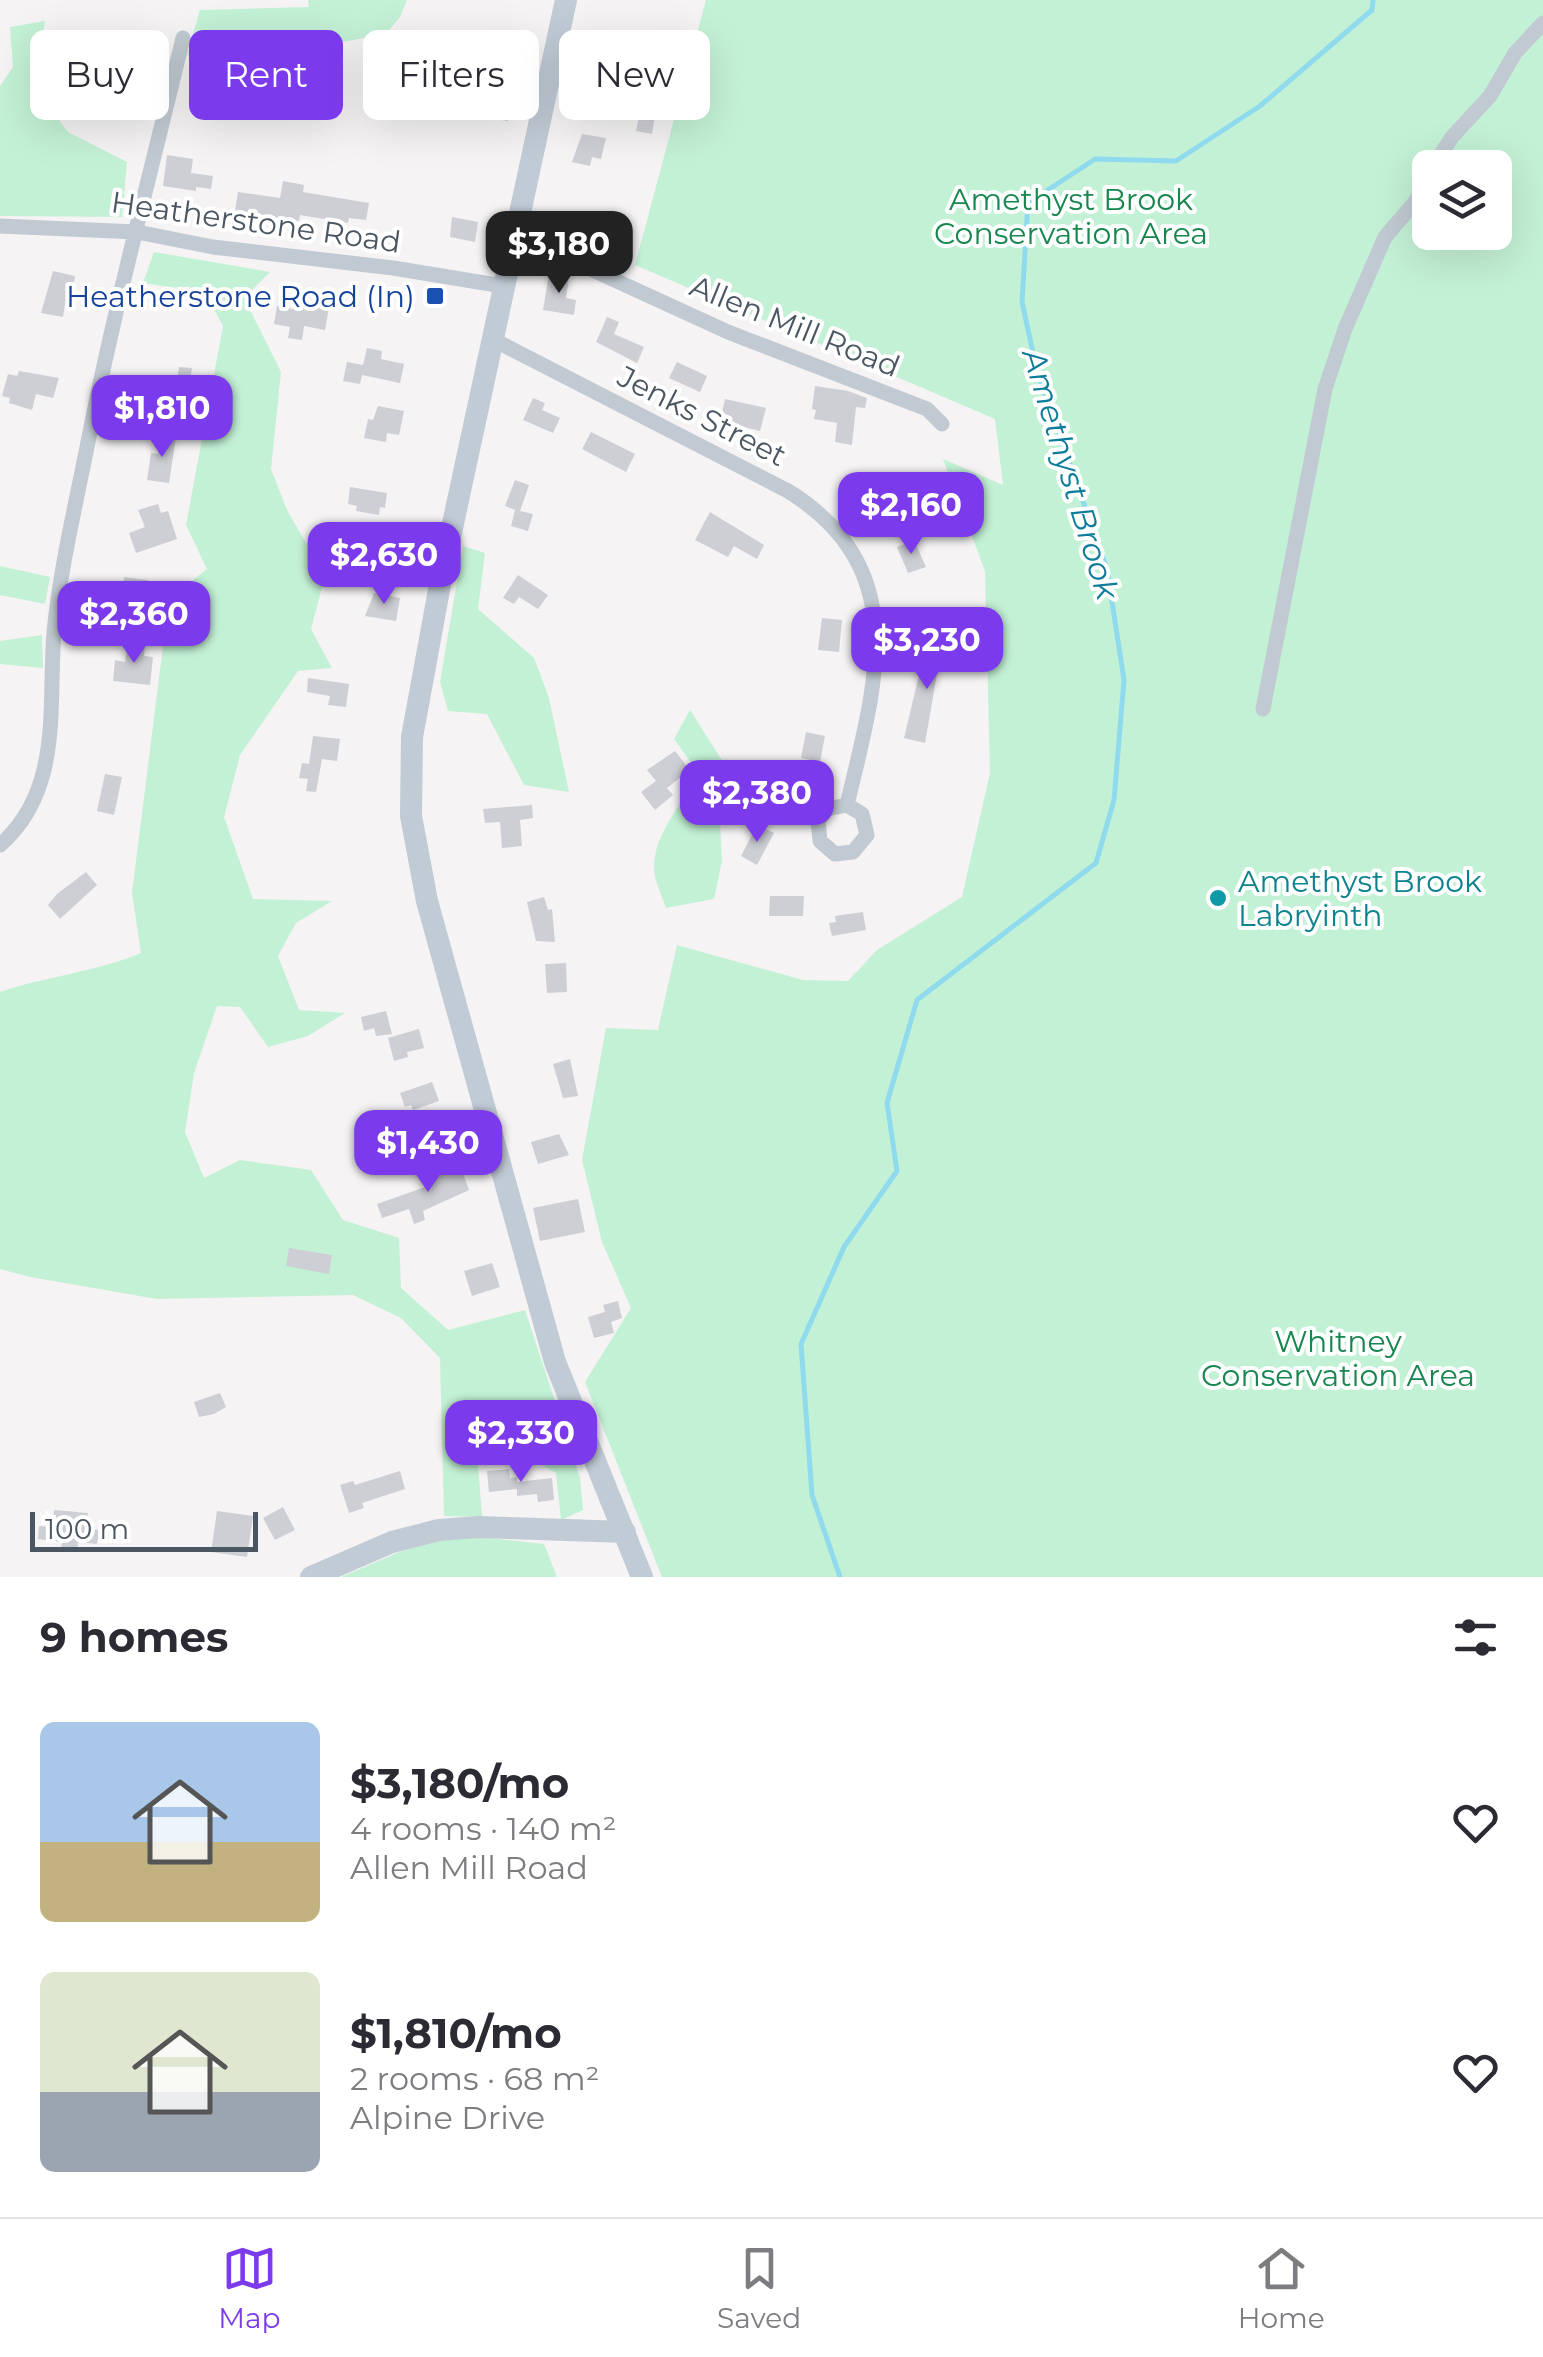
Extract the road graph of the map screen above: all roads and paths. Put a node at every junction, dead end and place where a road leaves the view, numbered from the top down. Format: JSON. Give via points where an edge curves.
{"nodes":[{"id":1,"x":566,"y":0,"type":"edge"},
{"id":2,"x":1543,"y":22,"type":"edge"},
{"id":3,"x":183,"y":38,"type":"dead end"},
{"id":4,"x":1443,"y":150,"type":"edge"},
{"id":5,"x":1412,"y":206,"type":"edge"},
{"id":6,"x":0,"y":226,"type":"edge"},
{"id":7,"x":137,"y":232,"type":"junction"},
{"id":8,"x":514,"y":234,"type":"junction"},
{"id":9,"x":503,"y":286,"type":"junction"},
{"id":10,"x":492,"y":339,"type":"junction"},
{"id":11,"x":942,"y":424,"type":"dead end"},
{"id":12,"x":1264,"y":709,"type":"dead end"},
{"id":13,"x":846,"y":805,"type":"dead end"},
{"id":14,"x":0,"y":845,"type":"edge"},
{"id":15,"x":625,"y":1532,"type":"junction"},
{"id":16,"x":311,"y":1577,"type":"edge"},
{"id":17,"x":642,"y":1577,"type":"edge"}],
"edges":[{"from":1,"to":8,"type":"main road"},
{"from":2,"to":4,"type":"street"},
{"from":3,"to":7,"type":"street"},
{"from":5,"to":12,"type":"street","via":[[1385,237],[1325,390]]},
{"from":6,"to":7,"type":"street","name":"Heatherstone Road"},
{"from":7,"to":9,"type":"street","name":"Heatherstone Road"},
{"from":7,"to":14,"type":"street","via":[[62,568],[49,758],[28,808]]},
{"from":8,"to":9,"type":"main road"},
{"from":8,"to":11,"type":"street","name":"Allen Mill Road","via":[[728,332],[927,409]]},
{"from":9,"to":10,"type":"main road"},
{"from":10,"to":13,"type":"street","name":"Jenks Street","via":[[788,491],[838,534],[868,585],[878,644]]},
{"from":10,"to":15,"type":"main road","via":[[409,757],[410,816],[554,1362]]},
{"from":15,"to":16,"type":"main road","via":[[439,1530]]},
{"from":15,"to":17,"type":"main road"}]}
